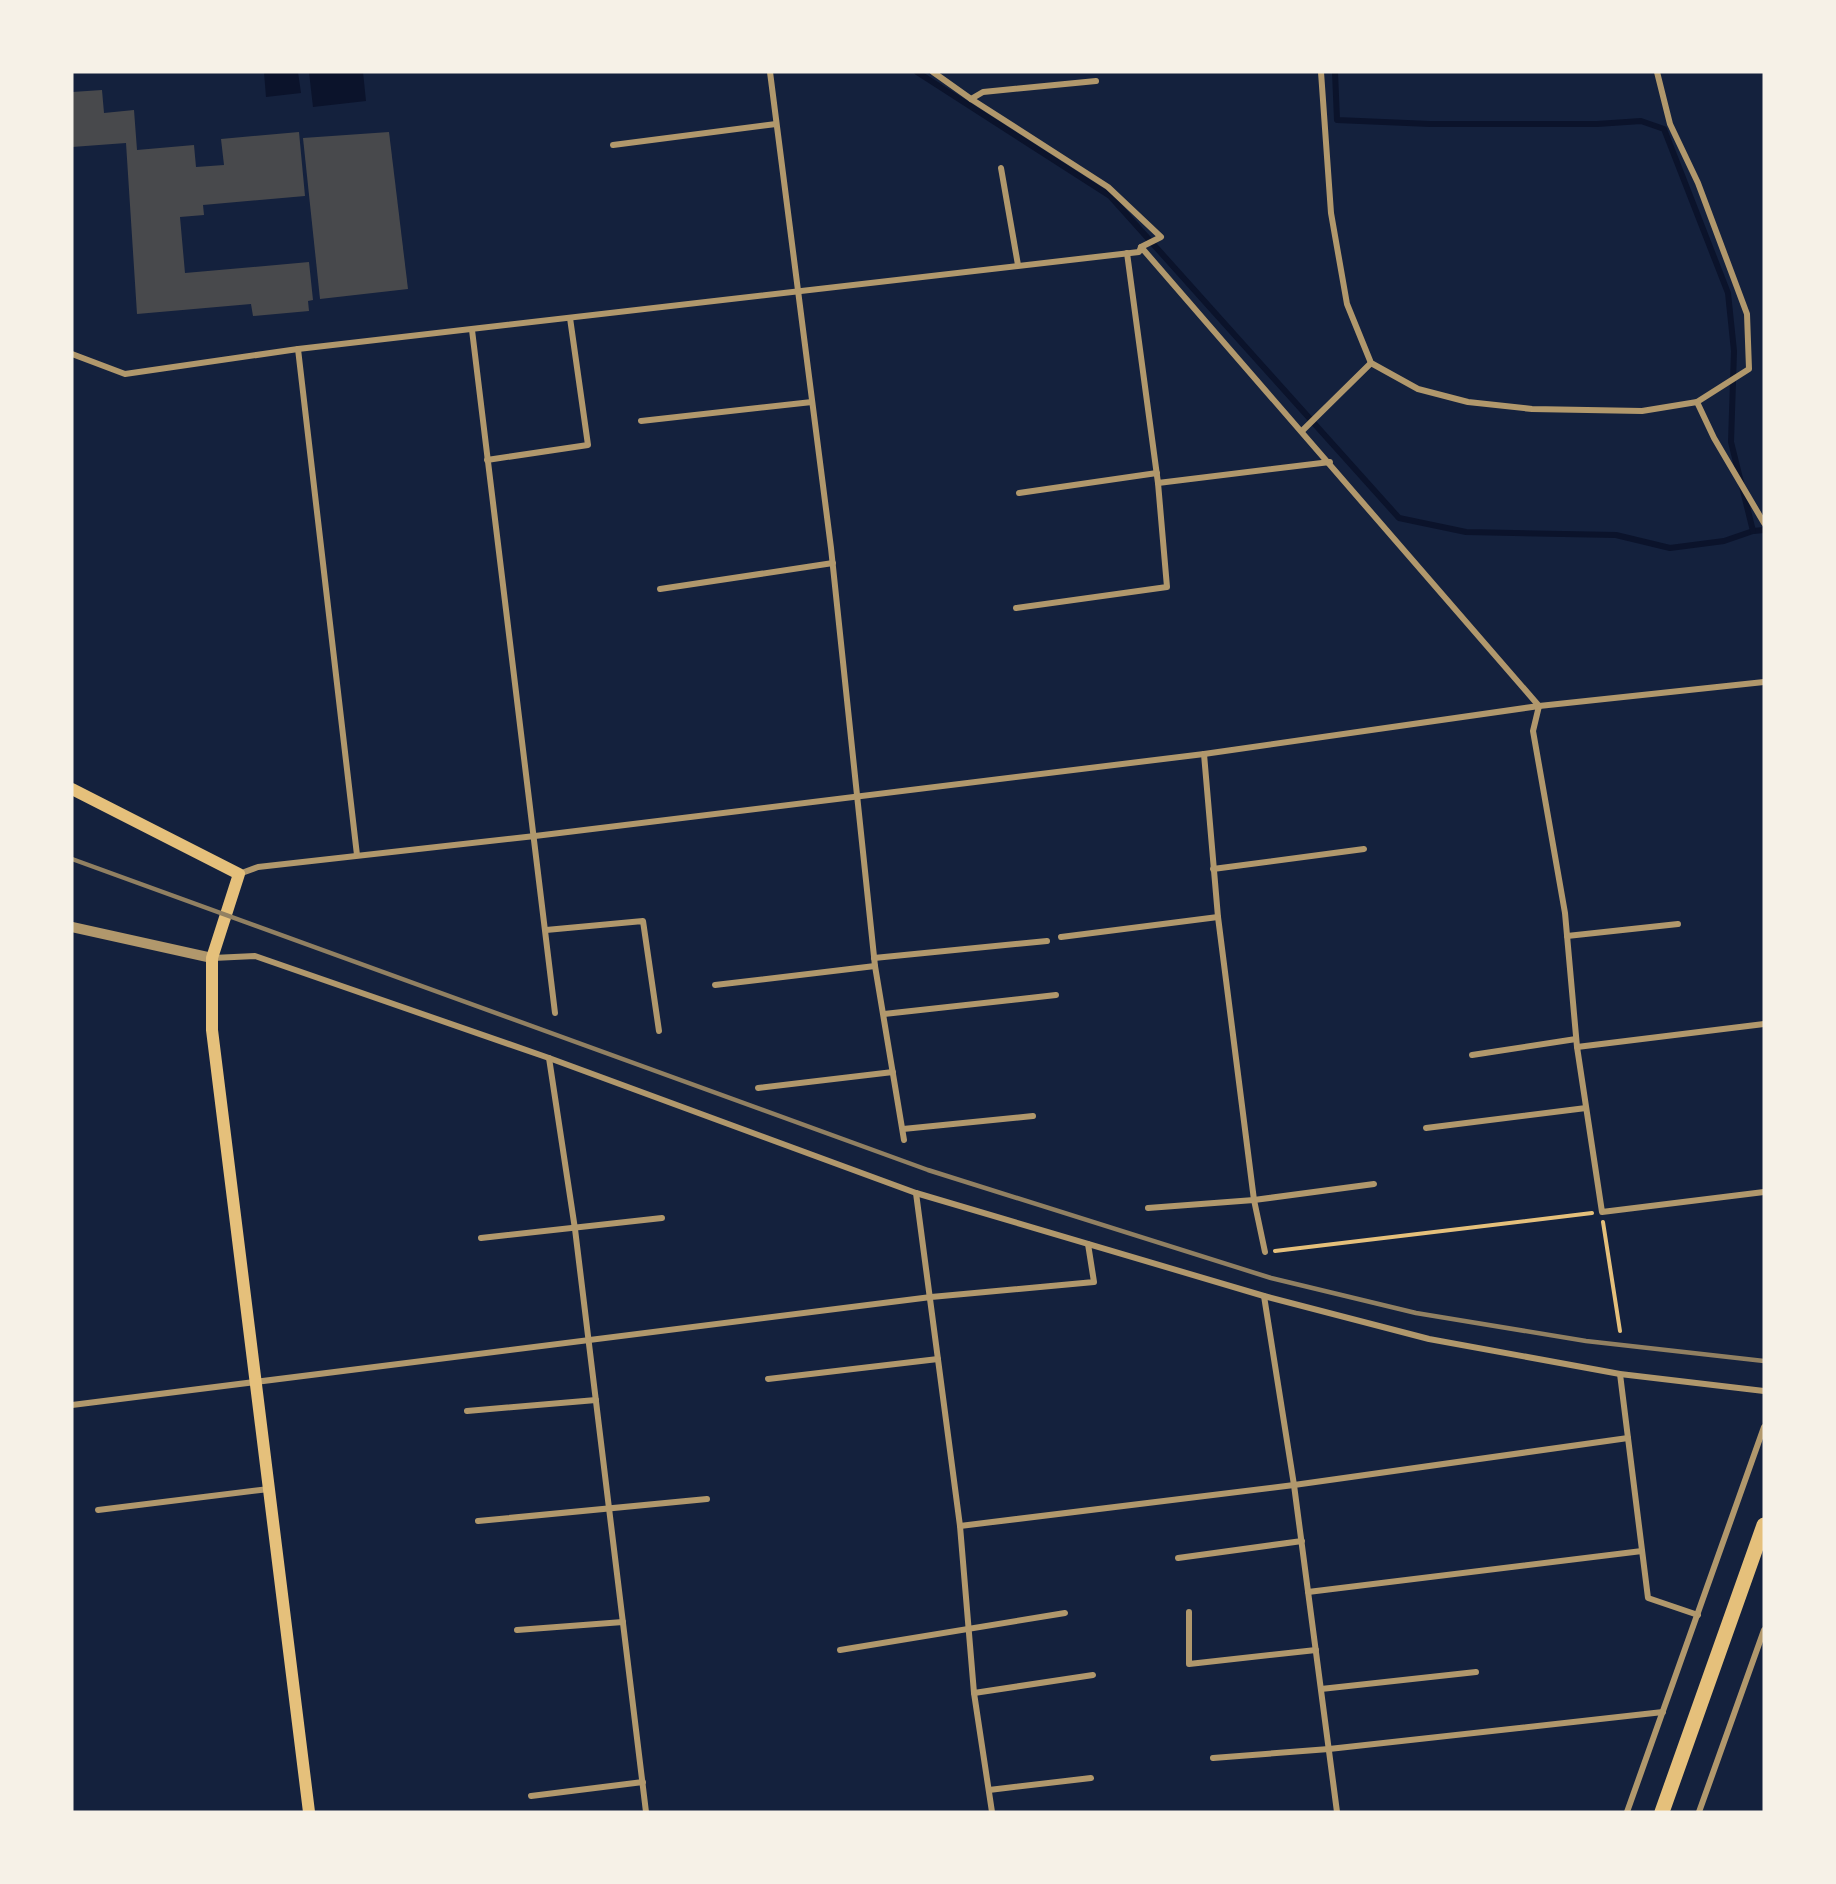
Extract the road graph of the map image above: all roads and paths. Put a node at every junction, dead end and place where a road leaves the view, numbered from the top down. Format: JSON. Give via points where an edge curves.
{"nodes":[{"id":1,"x":770,"y":72,"type":"edge"},
{"id":2,"x":933,"y":72,"type":"edge"},
{"id":3,"x":1321,"y":72,"type":"edge"},
{"id":4,"x":1657,"y":72,"type":"edge"},
{"id":5,"x":1096,"y":81,"type":"dead end"},
{"id":6,"x":971,"y":99,"type":"junction"},
{"id":7,"x":776,"y":124,"type":"junction"},
{"id":8,"x":613,"y":145,"type":"dead end"},
{"id":9,"x":1001,"y":168,"type":"dead end"},
{"id":10,"x":1142,"y":247,"type":"junction"},
{"id":11,"x":1127,"y":253,"type":"junction"},
{"id":12,"x":1018,"y":265,"type":"junction"},
{"id":13,"x":797,"y":290,"type":"junction"},
{"id":14,"x":570,"y":318,"type":"junction"},
{"id":15,"x":472,"y":330,"type":"junction"},
{"id":16,"x":298,"y":349,"type":"junction"},
{"id":17,"x":72,"y":354,"type":"edge"},
{"id":18,"x":1371,"y":363,"type":"junction"},
{"id":19,"x":812,"y":402,"type":"junction"},
{"id":20,"x":1697,"y":402,"type":"junction"},
{"id":21,"x":641,"y":421,"type":"dead end"},
{"id":22,"x":1302,"y":430,"type":"junction"},
{"id":23,"x":488,"y":460,"type":"junction"},
{"id":24,"x":1330,"y":462,"type":"junction"},
{"id":25,"x":1157,"y":473,"type":"junction"},
{"id":26,"x":1158,"y":483,"type":"junction"},
{"id":27,"x":1019,"y":493,"type":"dead end"},
{"id":28,"x":1764,"y":523,"type":"edge"},
{"id":29,"x":833,"y":563,"type":"junction"},
{"id":30,"x":660,"y":588,"type":"dead end"},
{"id":31,"x":1016,"y":608,"type":"dead end"},
{"id":32,"x":1764,"y":682,"type":"edge"},
{"id":33,"x":1539,"y":706,"type":"junction"},
{"id":34,"x":1204,"y":754,"type":"junction"},
{"id":35,"x":72,"y":789,"type":"edge"},
{"id":36,"x":859,"y":795,"type":"junction"},
{"id":37,"x":535,"y":836,"type":"junction"},
{"id":38,"x":1364,"y":849,"type":"dead end"},
{"id":39,"x":357,"y":855,"type":"junction"},
{"id":40,"x":1212,"y":869,"type":"junction"},
{"id":41,"x":239,"y":873,"type":"junction"},
{"id":42,"x":1218,"y":917,"type":"junction"},
{"id":43,"x":1678,"y":924,"type":"dead end"},
{"id":44,"x":72,"y":927,"type":"edge"},
{"id":45,"x":546,"y":930,"type":"junction"},
{"id":46,"x":1567,"y":936,"type":"junction"},
{"id":47,"x":1061,"y":937,"type":"dead end"},
{"id":48,"x":1047,"y":941,"type":"dead end"},
{"id":49,"x":212,"y":958,"type":"junction"},
{"id":50,"x":874,"y":958,"type":"junction"},
{"id":51,"x":875,"y":966,"type":"junction"},
{"id":52,"x":715,"y":985,"type":"dead end"},
{"id":53,"x":1056,"y":995,"type":"dead end"},
{"id":54,"x":555,"y":1013,"type":"dead end"},
{"id":55,"x":884,"y":1014,"type":"junction"},
{"id":56,"x":1764,"y":1024,"type":"edge"},
{"id":57,"x":659,"y":1031,"type":"dead end"},
{"id":58,"x":1576,"y":1039,"type":"junction"},
{"id":59,"x":1577,"y":1047,"type":"junction"},
{"id":60,"x":1472,"y":1055,"type":"dead end"},
{"id":61,"x":549,"y":1058,"type":"junction"},
{"id":62,"x":893,"y":1072,"type":"junction"},
{"id":63,"x":758,"y":1088,"type":"dead end"},
{"id":64,"x":1586,"y":1108,"type":"junction"},
{"id":65,"x":1034,"y":1116,"type":"dead end"},
{"id":66,"x":1426,"y":1128,"type":"dead end"},
{"id":67,"x":903,"y":1129,"type":"junction"},
{"id":68,"x":904,"y":1140,"type":"dead end"},
{"id":69,"x":1374,"y":1184,"type":"dead end"},
{"id":70,"x":1764,"y":1192,"type":"edge"},
{"id":71,"x":916,"y":1193,"type":"junction"},
{"id":72,"x":1254,"y":1200,"type":"junction"},
{"id":73,"x":1148,"y":1208,"type":"dead end"},
{"id":74,"x":1602,"y":1212,"type":"junction"},
{"id":75,"x":662,"y":1218,"type":"dead end"},
{"id":76,"x":575,"y":1229,"type":"junction"},
{"id":77,"x":481,"y":1238,"type":"dead end"},
{"id":78,"x":1088,"y":1244,"type":"junction"},
{"id":79,"x":1265,"y":1252,"type":"joint"},
{"id":80,"x":1264,"y":1296,"type":"junction"},
{"id":81,"x":930,"y":1297,"type":"junction"},
{"id":82,"x":1620,"y":1331,"type":"dead end"},
{"id":83,"x":589,"y":1341,"type":"junction"},
{"id":84,"x":938,"y":1359,"type":"junction"},
{"id":85,"x":1620,"y":1374,"type":"junction"},
{"id":86,"x":768,"y":1379,"type":"dead end"},
{"id":87,"x":256,"y":1380,"type":"junction"},
{"id":88,"x":1764,"y":1391,"type":"edge"},
{"id":89,"x":596,"y":1400,"type":"junction"},
{"id":90,"x":72,"y":1405,"type":"edge"},
{"id":91,"x":466,"y":1411,"type":"dead end"},
{"id":92,"x":1764,"y":1427,"type":"edge"},
{"id":93,"x":1628,"y":1438,"type":"junction"},
{"id":94,"x":1294,"y":1485,"type":"junction"},
{"id":95,"x":270,"y":1489,"type":"junction"},
{"id":96,"x":706,"y":1499,"type":"dead end"},
{"id":97,"x":98,"y":1510,"type":"dead end"},
{"id":98,"x":609,"y":1510,"type":"junction"},
{"id":99,"x":478,"y":1521,"type":"dead end"},
{"id":100,"x":1764,"y":1525,"type":"edge"},
{"id":101,"x":960,"y":1526,"type":"junction"},
{"id":102,"x":1302,"y":1541,"type":"junction"},
{"id":103,"x":1642,"y":1551,"type":"junction"},
{"id":104,"x":1178,"y":1558,"type":"dead end"},
{"id":105,"x":1308,"y":1592,"type":"junction"},
{"id":106,"x":1189,"y":1612,"type":"dead end"},
{"id":107,"x":1065,"y":1613,"type":"dead end"},
{"id":108,"x":1698,"y":1615,"type":"junction"},
{"id":109,"x":623,"y":1622,"type":"junction"},
{"id":110,"x":966,"y":1629,"type":"junction"},
{"id":111,"x":517,"y":1630,"type":"dead end"},
{"id":112,"x":1764,"y":1630,"type":"edge"},
{"id":113,"x":840,"y":1650,"type":"dead end"},
{"id":114,"x":1316,"y":1650,"type":"junction"},
{"id":115,"x":1476,"y":1672,"type":"dead end"},
{"id":116,"x":1093,"y":1675,"type":"dead end"},
{"id":117,"x":1321,"y":1689,"type":"junction"},
{"id":118,"x":974,"y":1693,"type":"junction"},
{"id":119,"x":1663,"y":1712,"type":"junction"},
{"id":120,"x":1329,"y":1749,"type":"junction"},
{"id":121,"x":1212,"y":1758,"type":"dead end"},
{"id":122,"x":1091,"y":1778,"type":"dead end"},
{"id":123,"x":643,"y":1782,"type":"junction"},
{"id":124,"x":989,"y":1790,"type":"junction"},
{"id":125,"x":531,"y":1796,"type":"dead end"},
{"id":126,"x":309,"y":1812,"type":"edge"},
{"id":127,"x":646,"y":1812,"type":"edge"},
{"id":128,"x":992,"y":1812,"type":"edge"},
{"id":129,"x":1337,"y":1812,"type":"edge"},
{"id":130,"x":1627,"y":1812,"type":"edge"},
{"id":131,"x":1662,"y":1812,"type":"edge"},
{"id":132,"x":1699,"y":1812,"type":"edge"}],
"edges":[{"from":1,"to":7,"type":"street"},
{"from":2,"to":6,"type":"street"},
{"from":3,"to":18,"type":"street","via":[[1331,213],[1347,304]]},
{"from":4,"to":20,"type":"street","via":[[1670,123],[1698,183],[1747,314],[1749,369]]},
{"from":5,"to":6,"type":"street","via":[[983,92]]},
{"from":6,"to":10,"type":"street","via":[[1108,187],[1161,237]]},
{"from":7,"to":8,"type":"street"},
{"from":7,"to":13,"type":"street"},
{"from":9,"to":12,"type":"street"},
{"from":10,"to":11,"type":"street","via":[[1138,252]]},
{"from":10,"to":22,"type":"street"},
{"from":11,"to":12,"type":"street"},
{"from":11,"to":25,"type":"street"},
{"from":12,"to":13,"type":"street"},
{"from":13,"to":14,"type":"street"},
{"from":13,"to":19,"type":"street"},
{"from":14,"to":15,"type":"street"},
{"from":14,"to":23,"type":"street","via":[[588,445]]},
{"from":15,"to":16,"type":"street"},
{"from":15,"to":23,"type":"street"},
{"from":16,"to":17,"type":"street","via":[[125,374]]},
{"from":16,"to":39,"type":"street"},
{"from":18,"to":20,"type":"street","via":[[1418,389],[1468,402],[1642,411]]},
{"from":18,"to":22,"type":"street"},
{"from":19,"to":21,"type":"street"},
{"from":19,"to":29,"type":"street"},
{"from":20,"to":28,"type":"street"},
{"from":22,"to":24,"type":"street"},
{"from":23,"to":37,"type":"street"},
{"from":24,"to":26,"type":"street"},
{"from":24,"to":33,"type":"street"},
{"from":25,"to":26,"type":"street"},
{"from":25,"to":27,"type":"street"},
{"from":26,"to":31,"type":"street","via":[[1167,587]]},
{"from":29,"to":30,"type":"street"},
{"from":29,"to":36,"type":"street"},
{"from":32,"to":33,"type":"street"},
{"from":33,"to":34,"type":"street"},
{"from":33,"to":46,"type":"street","via":[[1533,731]]},
{"from":34,"to":36,"type":"street"},
{"from":34,"to":40,"type":"street"},
{"from":35,"to":41,"type":"main road"},
{"from":36,"to":37,"type":"street"},
{"from":36,"to":50,"type":"street"},
{"from":37,"to":39,"type":"street"},
{"from":37,"to":45,"type":"street"},
{"from":38,"to":40,"type":"street"},
{"from":39,"to":41,"type":"street","via":[[258,867]]},
{"from":40,"to":42,"type":"street"},
{"from":41,"to":49,"type":"main road"},
{"from":42,"to":47,"type":"street"},
{"from":42,"to":72,"type":"street"},
{"from":43,"to":46,"type":"street"},
{"from":44,"to":49,"type":"street"},
{"from":45,"to":54,"type":"street"},
{"from":45,"to":57,"type":"street","via":[[643,921]]},
{"from":46,"to":58,"type":"street"},
{"from":48,"to":50,"type":"street"},
{"from":49,"to":61,"type":"street","via":[[255,956]]},
{"from":49,"to":87,"type":"main road","via":[[212,1030]]},
{"from":50,"to":51,"type":"street"},
{"from":51,"to":52,"type":"street"},
{"from":51,"to":55,"type":"street"},
{"from":53,"to":55,"type":"street"},
{"from":55,"to":62,"type":"street"},
{"from":56,"to":59,"type":"street"},
{"from":58,"to":59,"type":"street"},
{"from":58,"to":60,"type":"street"},
{"from":59,"to":64,"type":"street"},
{"from":61,"to":71,"type":"street"},
{"from":61,"to":76,"type":"street"},
{"from":62,"to":63,"type":"street"},
{"from":62,"to":67,"type":"street"},
{"from":64,"to":66,"type":"street"},
{"from":64,"to":74,"type":"street"},
{"from":65,"to":67,"type":"street"},
{"from":67,"to":68,"type":"street"},
{"from":69,"to":72,"type":"street"},
{"from":70,"to":74,"type":"street"},
{"from":71,"to":78,"type":"street"},
{"from":71,"to":81,"type":"street"},
{"from":72,"to":73,"type":"street"},
{"from":72,"to":79,"type":"street"},
{"from":74,"to":79,"type":"path"},
{"from":74,"to":82,"type":"path"},
{"from":75,"to":76,"type":"street"},
{"from":76,"to":77,"type":"street"},
{"from":76,"to":83,"type":"street"},
{"from":78,"to":80,"type":"street"},
{"from":78,"to":81,"type":"street","via":[[1094,1282]]},
{"from":80,"to":85,"type":"street","via":[[1429,1339]]},
{"from":80,"to":94,"type":"street"},
{"from":81,"to":83,"type":"street"},
{"from":81,"to":84,"type":"street"},
{"from":83,"to":87,"type":"street"},
{"from":83,"to":89,"type":"street"},
{"from":84,"to":86,"type":"street"},
{"from":84,"to":101,"type":"street"},
{"from":85,"to":88,"type":"street"},
{"from":85,"to":93,"type":"street"},
{"from":87,"to":90,"type":"street"},
{"from":87,"to":95,"type":"main road"},
{"from":89,"to":91,"type":"street"},
{"from":89,"to":98,"type":"street"},
{"from":92,"to":108,"type":"street"},
{"from":93,"to":94,"type":"street"},
{"from":93,"to":103,"type":"street"},
{"from":94,"to":101,"type":"street"},
{"from":94,"to":102,"type":"street"},
{"from":95,"to":97,"type":"street"},
{"from":95,"to":126,"type":"main road"},
{"from":96,"to":98,"type":"street"},
{"from":98,"to":99,"type":"street"},
{"from":98,"to":109,"type":"street"},
{"from":100,"to":131,"type":"main road"},
{"from":101,"to":110,"type":"street"},
{"from":102,"to":104,"type":"street"},
{"from":102,"to":105,"type":"street"},
{"from":103,"to":105,"type":"street"},
{"from":103,"to":108,"type":"street","via":[[1648,1598]]},
{"from":105,"to":114,"type":"street"},
{"from":106,"to":114,"type":"street","via":[[1189,1664]]},
{"from":107,"to":110,"type":"street"},
{"from":108,"to":119,"type":"street"},
{"from":109,"to":111,"type":"street"},
{"from":109,"to":123,"type":"street"},
{"from":110,"to":113,"type":"street"},
{"from":110,"to":118,"type":"street"},
{"from":112,"to":132,"type":"street"},
{"from":114,"to":117,"type":"street"},
{"from":115,"to":117,"type":"street"},
{"from":116,"to":118,"type":"street"},
{"from":117,"to":120,"type":"street"},
{"from":118,"to":124,"type":"street"},
{"from":119,"to":120,"type":"street"},
{"from":119,"to":130,"type":"street"},
{"from":120,"to":121,"type":"street"},
{"from":120,"to":129,"type":"street"},
{"from":122,"to":124,"type":"street"},
{"from":123,"to":125,"type":"street"},
{"from":123,"to":127,"type":"street"},
{"from":124,"to":128,"type":"street"}]}
